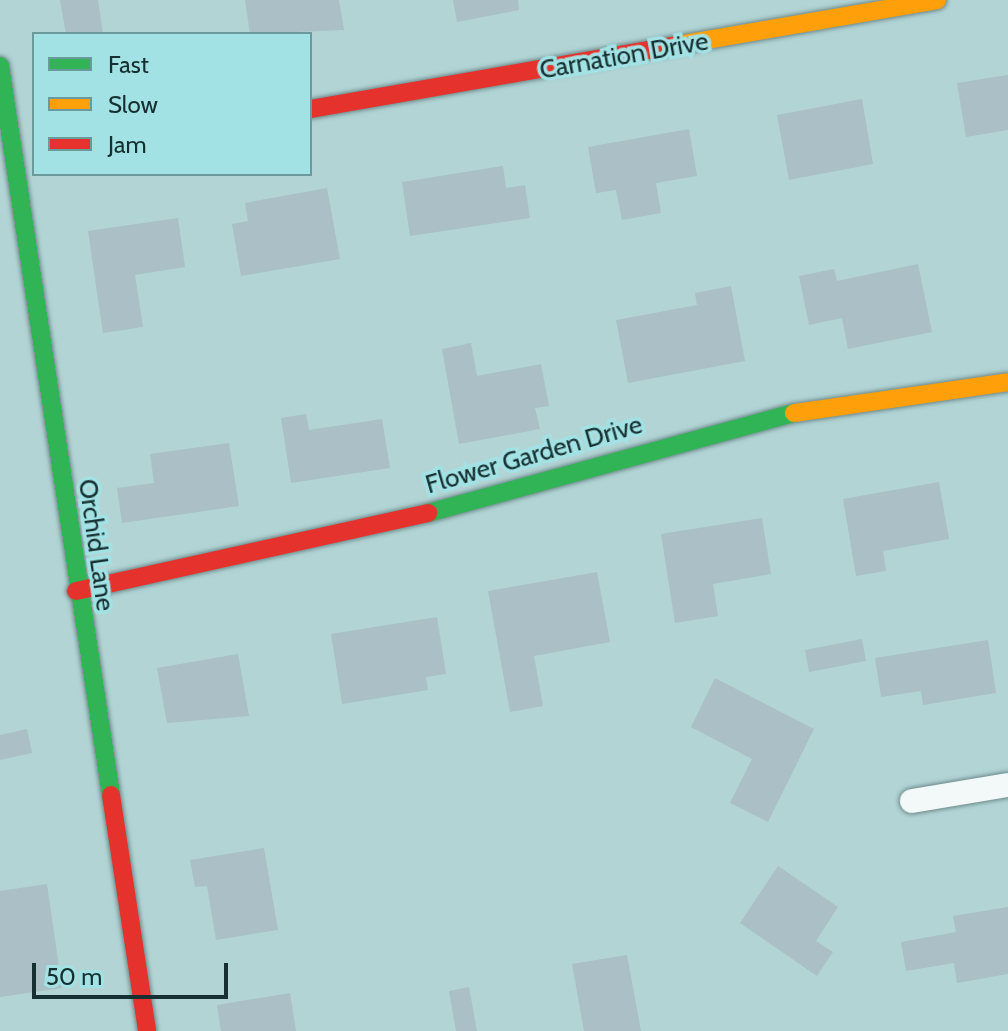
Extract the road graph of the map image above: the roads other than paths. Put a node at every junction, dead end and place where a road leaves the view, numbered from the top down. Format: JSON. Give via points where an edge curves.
{"nodes":[{"id":1,"x":937,"y":0,"type":"edge"},
{"id":2,"x":0,"y":66,"type":"edge"},
{"id":3,"x":312,"y":109,"type":"edge"},
{"id":4,"x":24,"y":158,"type":"edge"},
{"id":5,"x":1008,"y":382,"type":"edge"},
{"id":6,"x":76,"y":591,"type":"junction"},
{"id":7,"x":1008,"y":785,"type":"edge"},
{"id":8,"x":912,"y":801,"type":"dead end"},
{"id":9,"x":147,"y":1031,"type":"edge"}],
"edges":[{"from":1,"to":3,"type":"street","name":"Carnation Drive"},
{"from":2,"to":4,"type":"street","name":"Orchid Lane"},
{"from":4,"to":6,"type":"street","name":"Orchid Lane"},
{"from":5,"to":6,"type":"street","name":"Flower Garden Drive","via":[[800,411],[425,514]]},
{"from":6,"to":9,"type":"street","name":"Orchid Lane"},
{"from":7,"to":8,"type":"street"}]}
